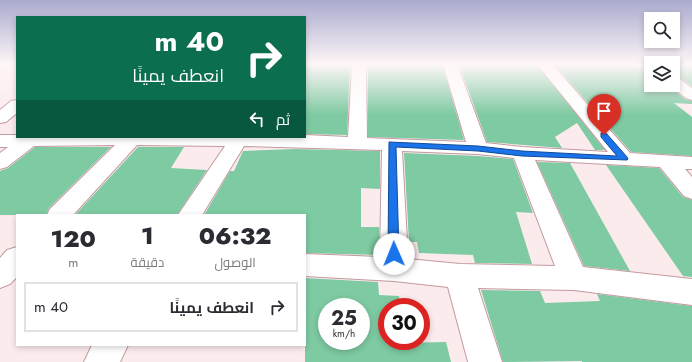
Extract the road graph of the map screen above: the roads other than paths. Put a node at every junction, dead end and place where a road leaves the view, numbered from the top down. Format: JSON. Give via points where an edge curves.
{"nodes":[{"id":1,"x":359,"y":81,"type":"edge"},
{"id":2,"x":456,"y":81,"type":"edge"},
{"id":3,"x":558,"y":81,"type":"edge"},
{"id":4,"x":680,"y":86,"type":"edge"},
{"id":5,"x":692,"y":95,"type":"edge"},
{"id":6,"x":16,"y":106,"type":"edge"},
{"id":7,"x":0,"y":118,"type":"edge"},
{"id":8,"x":132,"y":139,"type":"junction"},
{"id":9,"x":29,"y":140,"type":"junction"},
{"id":10,"x":238,"y":140,"type":"junction"},
{"id":11,"x":0,"y":141,"type":"edge"},
{"id":12,"x":357,"y":143,"type":"junction"},
{"id":13,"x":392,"y":144,"type":"junction"},
{"id":14,"x":478,"y":148,"type":"junction"},
{"id":15,"x":522,"y":153,"type":"junction"},
{"id":16,"x":624,"y":159,"type":"junction"},
{"id":17,"x":666,"y":161,"type":"junction"},
{"id":18,"x":0,"y":163,"type":"edge"},
{"id":19,"x":692,"y":163,"type":"edge"},
{"id":20,"x":692,"y":191,"type":"edge"},
{"id":21,"x":60,"y":214,"type":"edge"},
{"id":22,"x":191,"y":214,"type":"edge"},
{"id":23,"x":16,"y":259,"type":"edge"},
{"id":24,"x":306,"y":265,"type":"edge"},
{"id":25,"x":394,"y":269,"type":"junction"},
{"id":26,"x":0,"y":276,"type":"edge"},
{"id":27,"x":460,"y":276,"type":"junction"},
{"id":28,"x":574,"y":278,"type":"junction"},
{"id":29,"x":692,"y":292,"type":"edge"},
{"id":30,"x":110,"y":346,"type":"edge"},
{"id":31,"x":101,"y":362,"type":"edge"},
{"id":32,"x":485,"y":362,"type":"edge"}],
"edges":[{"from":1,"to":12,"type":"street"},
{"from":2,"to":14,"type":"street"},
{"from":3,"to":16,"type":"street"},
{"from":4,"to":5,"type":"street"},
{"from":6,"to":7,"type":"street"},
{"from":8,"to":9,"type":"street"},
{"from":8,"to":10,"type":"street"},
{"from":8,"to":21,"type":"street"},
{"from":9,"to":11,"type":"street"},
{"from":9,"to":18,"type":"street"},
{"from":10,"to":12,"type":"street"},
{"from":10,"to":22,"type":"street"},
{"from":12,"to":13,"type":"street"},
{"from":13,"to":14,"type":"street"},
{"from":13,"to":25,"type":"street"},
{"from":14,"to":15,"type":"street"},
{"from":15,"to":16,"type":"street"},
{"from":15,"to":28,"type":"street"},
{"from":16,"to":17,"type":"street"},
{"from":17,"to":19,"type":"street"},
{"from":17,"to":20,"type":"street"},
{"from":23,"to":26,"type":"street"},
{"from":24,"to":25,"type":"street"},
{"from":25,"to":27,"type":"street"},
{"from":27,"to":28,"type":"street"},
{"from":27,"to":32,"type":"street"},
{"from":28,"to":29,"type":"street"},
{"from":30,"to":31,"type":"street"}]}
